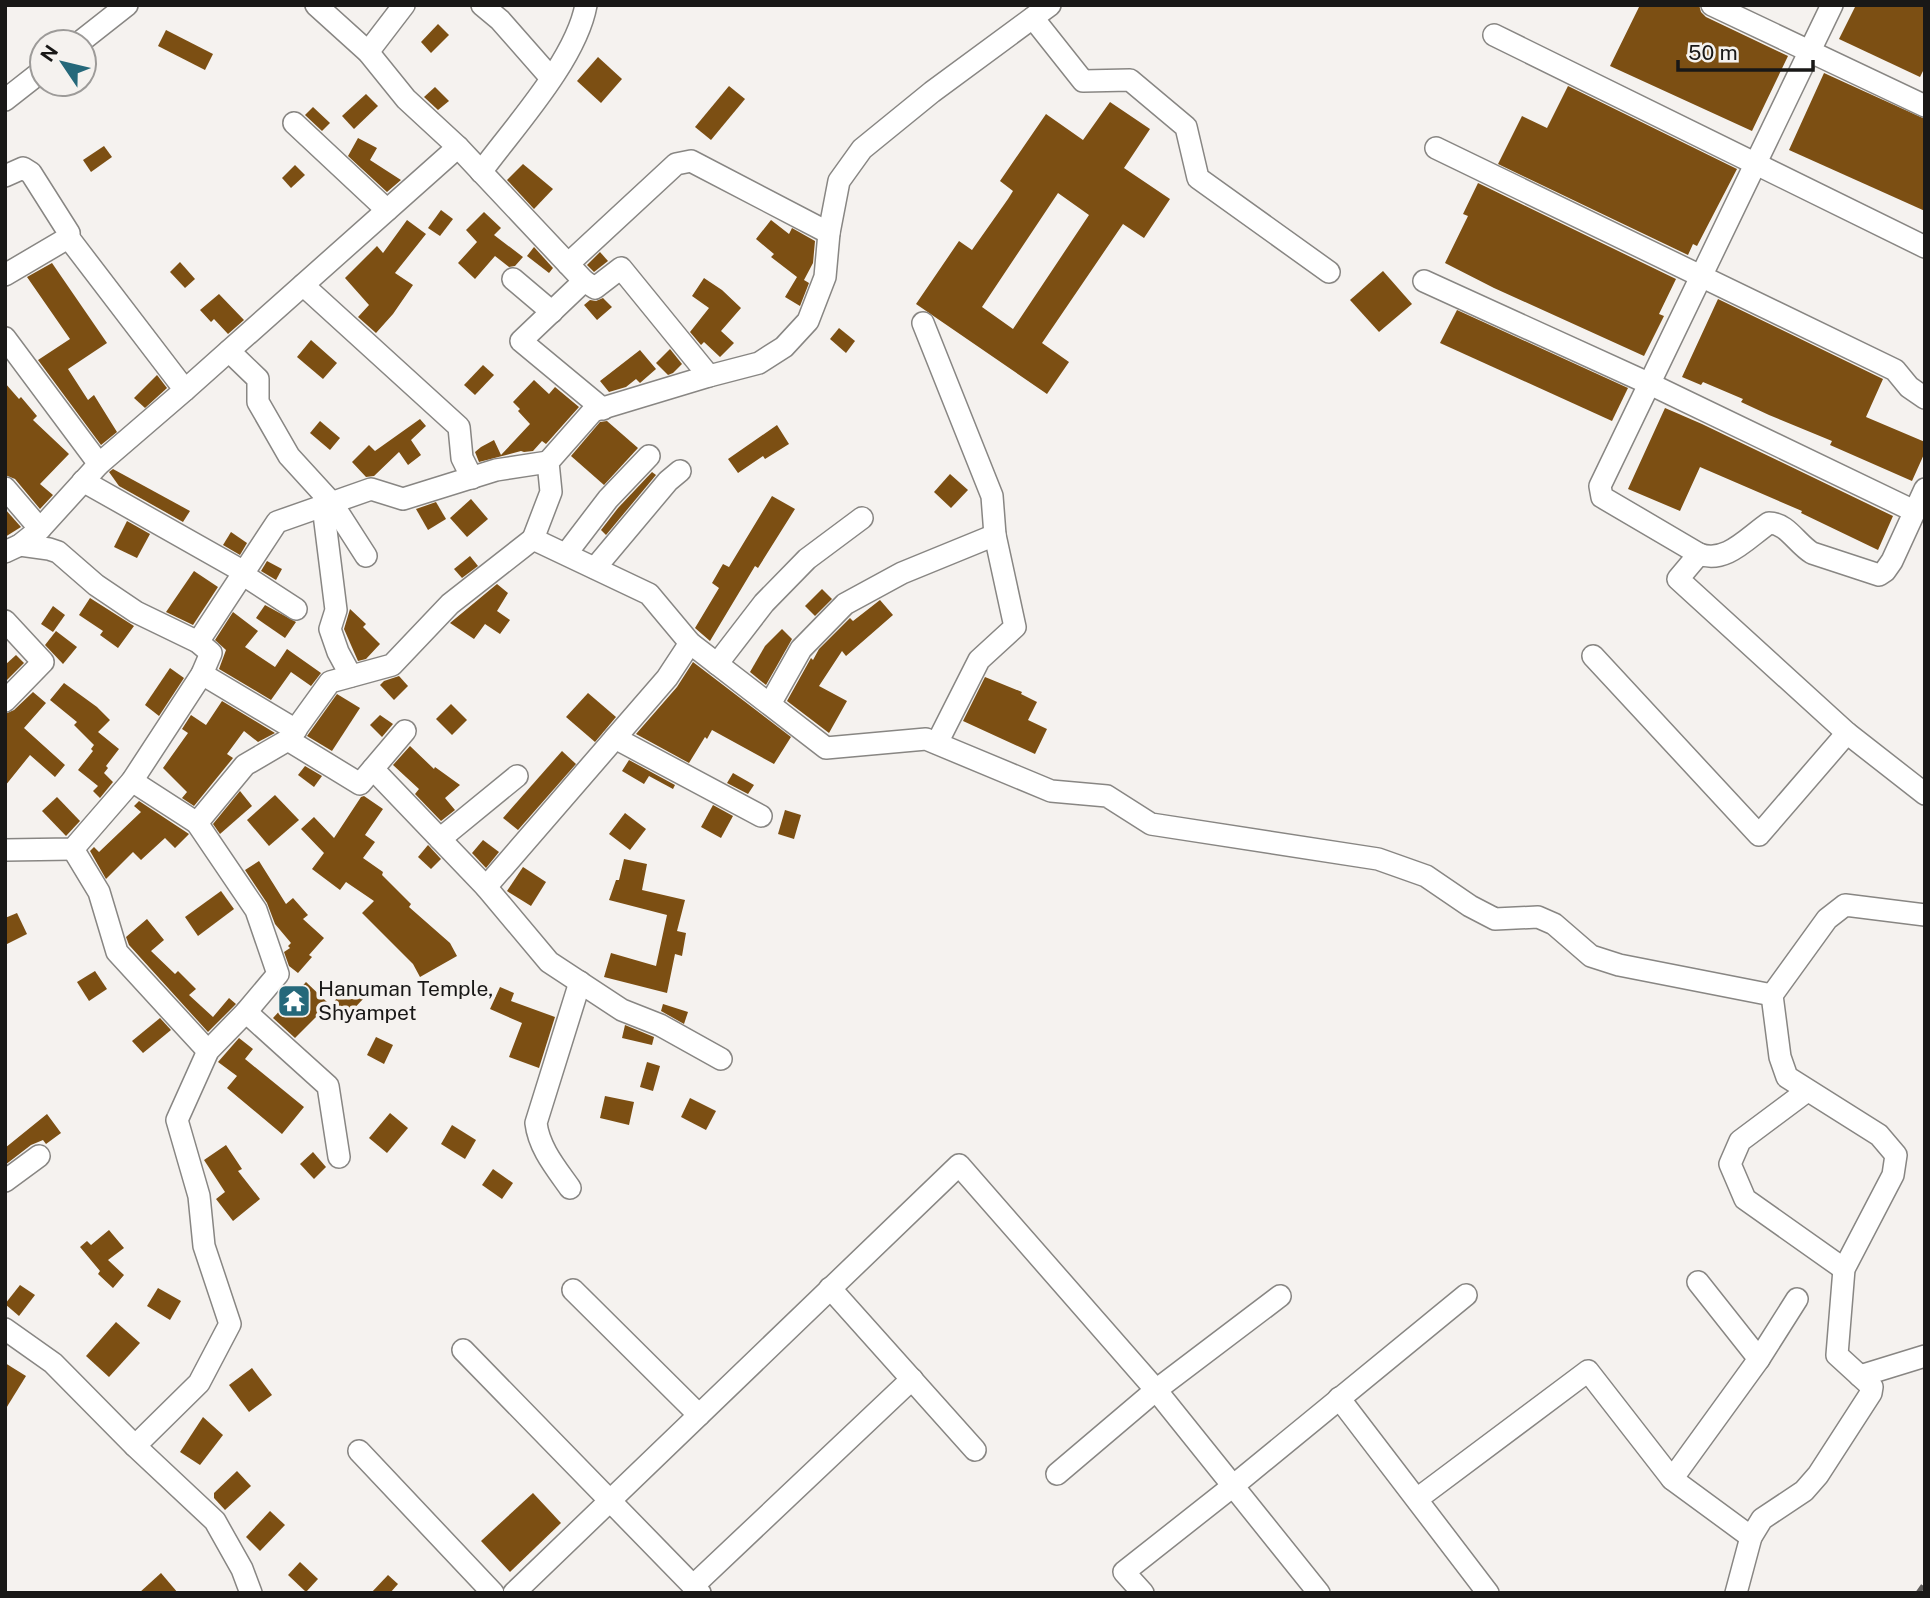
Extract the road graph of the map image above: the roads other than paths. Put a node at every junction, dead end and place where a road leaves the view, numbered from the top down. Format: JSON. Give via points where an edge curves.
{"nodes":[{"id":1,"x":127,"y":5,"type":"edge"},
{"id":2,"x":316,"y":5,"type":"edge"},
{"id":3,"x":404,"y":5,"type":"edge"},
{"id":4,"x":482,"y":5,"type":"edge"},
{"id":5,"x":586,"y":5,"type":"edge"},
{"id":6,"x":1050,"y":5,"type":"edge"},
{"id":7,"x":1712,"y":5,"type":"edge"},
{"id":8,"x":1832,"y":5,"type":"edge"},
{"id":9,"x":1033,"y":18,"type":"junction"},
{"id":10,"x":98,"y":28,"type":"edge"},
{"id":11,"x":1494,"y":35,"type":"dead end"},
{"id":12,"x":1810,"y":51,"type":"junction"},
{"id":13,"x":368,"y":52,"type":"junction"},
{"id":14,"x":551,"y":78,"type":"junction"},
{"id":15,"x":28,"y":82,"type":"edge"},
{"id":16,"x":5,"y":100,"type":"edge"},
{"id":17,"x":1925,"y":106,"type":"edge"},
{"id":18,"x":294,"y":123,"type":"dead end"},
{"id":19,"x":458,"y":147,"type":"junction"},
{"id":20,"x":1436,"y":148,"type":"dead end"},
{"id":21,"x":1756,"y":164,"type":"junction"},
{"id":22,"x":481,"y":172,"type":"junction"},
{"id":23,"x":5,"y":176,"type":"edge"},
{"id":24,"x":387,"y":210,"type":"junction"},
{"id":25,"x":829,"y":233,"type":"junction"},
{"id":26,"x":68,"y":237,"type":"junction"},
{"id":27,"x":1925,"y":247,"type":"edge"},
{"id":28,"x":568,"y":264,"type":"junction"},
{"id":29,"x":1329,"y":272,"type":"dead end"},
{"id":30,"x":5,"y":275,"type":"edge"},
{"id":31,"x":1703,"y":276,"type":"junction"},
{"id":32,"x":513,"y":279,"type":"dead end"},
{"id":33,"x":584,"y":281,"type":"junction"},
{"id":34,"x":1424,"y":281,"type":"dead end"},
{"id":35,"x":303,"y":285,"type":"junction"},
{"id":36,"x":552,"y":312,"type":"junction"},
{"id":37,"x":923,"y":323,"type":"dead end"},
{"id":38,"x":5,"y":338,"type":"edge"},
{"id":39,"x":229,"y":351,"type":"junction"},
{"id":40,"x":709,"y":376,"type":"junction"},
{"id":41,"x":1650,"y":384,"type":"junction"},
{"id":42,"x":185,"y":390,"type":"junction"},
{"id":43,"x":1925,"y":398,"type":"edge"},
{"id":44,"x":603,"y":409,"type":"junction"},
{"id":45,"x":649,"y":456,"type":"dead end"},
{"id":46,"x":548,"y":462,"type":"junction"},
{"id":47,"x":99,"y":464,"type":"junction"},
{"id":48,"x":680,"y":471,"type":"dead end"},
{"id":49,"x":472,"y":478,"type":"junction"},
{"id":50,"x":83,"y":481,"type":"junction"},
{"id":51,"x":5,"y":488,"type":"edge"},
{"id":52,"x":1925,"y":489,"type":"edge"},
{"id":53,"x":327,"y":504,"type":"junction"},
{"id":54,"x":1914,"y":511,"type":"junction"},
{"id":55,"x":862,"y":518,"type":"dead end"},
{"id":56,"x":40,"y":529,"type":"junction"},
{"id":57,"x":995,"y":535,"type":"junction"},
{"id":58,"x":533,"y":539,"type":"junction"},
{"id":59,"x":13,"y":549,"type":"edge"},
{"id":60,"x":566,"y":554,"type":"junction"},
{"id":61,"x":1699,"y":554,"type":"junction"},
{"id":62,"x":366,"y":556,"type":"dead end"},
{"id":63,"x":595,"y":568,"type":"junction"},
{"id":64,"x":243,"y":573,"type":"junction"},
{"id":65,"x":296,"y":609,"type":"dead end"},
{"id":66,"x":5,"y":621,"type":"edge"},
{"id":67,"x":198,"y":642,"type":"junction"},
{"id":68,"x":690,"y":643,"type":"junction"},
{"id":69,"x":1593,"y":656,"type":"dead end"},
{"id":70,"x":717,"y":664,"type":"junction"},
{"id":71,"x":202,"y":674,"type":"junction"},
{"id":72,"x":351,"y":676,"type":"junction"},
{"id":73,"x":5,"y":701,"type":"edge"},
{"id":74,"x":770,"y":704,"type":"junction"},
{"id":75,"x":405,"y":731,"type":"dead end"},
{"id":76,"x":1847,"y":733,"type":"junction"},
{"id":77,"x":292,"y":735,"type":"junction"},
{"id":78,"x":615,"y":738,"type":"junction"},
{"id":79,"x":937,"y":743,"type":"junction"},
{"id":80,"x":373,"y":769,"type":"junction"},
{"id":81,"x":517,"y":776,"type":"dead end"},
{"id":82,"x":132,"y":781,"type":"junction"},
{"id":83,"x":1925,"y":794,"type":"edge"},
{"id":84,"x":761,"y":816,"type":"dead end"},
{"id":85,"x":197,"y":823,"type":"junction"},
{"id":86,"x":440,"y":839,"type":"junction"},
{"id":87,"x":73,"y":849,"type":"junction"},
{"id":88,"x":5,"y":850,"type":"edge"},
{"id":89,"x":486,"y":887,"type":"junction"},
{"id":90,"x":1925,"y":915,"type":"edge"},
{"id":91,"x":580,"y":982,"type":"junction"},
{"id":92,"x":1772,"y":995,"type":"junction"},
{"id":93,"x":246,"y":1012,"type":"junction"},
{"id":94,"x":208,"y":1051,"type":"junction"},
{"id":95,"x":721,"y":1059,"type":"dead end"},
{"id":96,"x":1807,"y":1091,"type":"junction"},
{"id":97,"x":39,"y":1156,"type":"dead end"},
{"id":98,"x":339,"y":1157,"type":"dead end"},
{"id":99,"x":5,"y":1181,"type":"edge"},
{"id":100,"x":570,"y":1188,"type":"dead end"},
{"id":101,"x":1844,"y":1269,"type":"junction"},
{"id":102,"x":1698,"y":1282,"type":"dead end"},
{"id":103,"x":830,"y":1288,"type":"junction"},
{"id":104,"x":573,"y":1290,"type":"dead end"},
{"id":105,"x":1466,"y":1295,"type":"dead end"},
{"id":106,"x":1280,"y":1296,"type":"dead end"},
{"id":107,"x":1797,"y":1299,"type":"dead end"},
{"id":108,"x":5,"y":1329,"type":"edge"},
{"id":109,"x":463,"y":1350,"type":"dead end"},
{"id":110,"x":1925,"y":1356,"type":"edge"},
{"id":111,"x":1759,"y":1359,"type":"junction"},
{"id":112,"x":1860,"y":1376,"type":"junction"},
{"id":113,"x":912,"y":1379,"type":"junction"},
{"id":114,"x":1156,"y":1391,"type":"junction"},
{"id":115,"x":1339,"y":1398,"type":"junction"},
{"id":116,"x":699,"y":1415,"type":"junction"},
{"id":117,"x":135,"y":1446,"type":"junction"},
{"id":118,"x":975,"y":1450,"type":"dead end"},
{"id":119,"x":359,"y":1451,"type":"dead end"},
{"id":120,"x":1057,"y":1474,"type":"dead end"},
{"id":121,"x":1672,"y":1479,"type":"junction"},
{"id":122,"x":1233,"y":1486,"type":"junction"},
{"id":123,"x":1417,"y":1499,"type":"junction"},
{"id":124,"x":610,"y":1500,"type":"junction"},
{"id":125,"x":1751,"y":1537,"type":"junction"},
{"id":126,"x":696,"y":1589,"type":"edge"},
{"id":127,"x":251,"y":1593,"type":"edge"},
{"id":128,"x":493,"y":1593,"type":"edge"},
{"id":129,"x":514,"y":1593,"type":"edge"},
{"id":130,"x":1143,"y":1593,"type":"edge"},
{"id":131,"x":1319,"y":1593,"type":"edge"},
{"id":132,"x":1488,"y":1593,"type":"edge"},
{"id":133,"x":1735,"y":1593,"type":"edge"}],
"edges":[{"from":1,"to":10,"type":"street"},
{"from":2,"to":13,"type":"street"},
{"from":3,"to":13,"type":"street"},
{"from":4,"to":14,"type":"street"},
{"from":5,"to":14,"type":"street","via":[[576,37]]},
{"from":6,"to":9,"type":"street"},
{"from":7,"to":12,"type":"street"},
{"from":8,"to":12,"type":"street"},
{"from":9,"to":25,"type":"street","via":[[862,149],[839,181]]},
{"from":9,"to":29,"type":"street","via":[[1083,81],[1130,80],[1186,127],[1198,178]]},
{"from":11,"to":21,"type":"street"},
{"from":12,"to":17,"type":"street"},
{"from":12,"to":21,"type":"street"},
{"from":13,"to":19,"type":"street","via":[[406,99]]},
{"from":14,"to":22,"type":"street"},
{"from":15,"to":16,"type":"street"},
{"from":18,"to":24,"type":"street"},
{"from":19,"to":22,"type":"street"},
{"from":19,"to":24,"type":"street"},
{"from":20,"to":31,"type":"street"},
{"from":21,"to":27,"type":"street"},
{"from":21,"to":31,"type":"street"},
{"from":22,"to":28,"type":"street"},
{"from":23,"to":26,"type":"street","via":[[23,168],[31,173],[68,229]]},
{"from":24,"to":35,"type":"street"},
{"from":25,"to":28,"type":"street","via":[[691,161],[676,164]]},
{"from":25,"to":40,"type":"street","via":[[825,277],[808,321],[784,347],[759,363]]},
{"from":26,"to":30,"type":"street"},
{"from":26,"to":42,"type":"street"},
{"from":28,"to":33,"type":"street"},
{"from":31,"to":41,"type":"street"},
{"from":31,"to":43,"type":"street","via":[[1895,370]]},
{"from":32,"to":36,"type":"street"},
{"from":33,"to":36,"type":"street"},
{"from":33,"to":40,"type":"street","via":[[595,288],[621,268]]},
{"from":34,"to":41,"type":"street"},
{"from":35,"to":39,"type":"street"},
{"from":35,"to":49,"type":"street","via":[[459,427],[462,458]]},
{"from":36,"to":44,"type":"street","via":[[521,341]]},
{"from":37,"to":57,"type":"street","via":[[992,496]]},
{"from":38,"to":47,"type":"street"},
{"from":39,"to":42,"type":"street"},
{"from":39,"to":53,"type":"street","via":[[258,379],[258,402],[289,456]]},
{"from":40,"to":44,"type":"street"},
{"from":41,"to":54,"type":"street"},
{"from":41,"to":61,"type":"street","via":[[1599,491]]},
{"from":42,"to":47,"type":"street"},
{"from":44,"to":46,"type":"street","via":[[593,411]]},
{"from":45,"to":60,"type":"street"},
{"from":46,"to":49,"type":"street"},
{"from":46,"to":58,"type":"street","via":[[551,492]]},
{"from":47,"to":50,"type":"street"},
{"from":48,"to":63,"type":"street"},
{"from":49,"to":53,"type":"street","via":[[403,499],[371,489]]},
{"from":50,"to":56,"type":"street"},
{"from":50,"to":64,"type":"street"},
{"from":51,"to":56,"type":"street"},
{"from":52,"to":54,"type":"street"},
{"from":53,"to":62,"type":"street"},
{"from":53,"to":64,"type":"street","via":[[277,522]]},
{"from":53,"to":72,"type":"street","via":[[336,610],[330,629]]},
{"from":54,"to":61,"type":"street","via":[[1889,567],[1878,575],[1812,553],[1774,523],[1728,553],[1710,558]]},
{"from":55,"to":70,"type":"street","via":[[807,559],[764,603]]},
{"from":56,"to":59,"type":"street"},
{"from":57,"to":74,"type":"street","via":[[902,573],[845,604],[801,649]]},
{"from":57,"to":79,"type":"street","via":[[1015,627],[979,660]]},
{"from":58,"to":60,"type":"street"},
{"from":58,"to":72,"type":"street","via":[[450,604],[392,665]]},
{"from":59,"to":67,"type":"street","via":[[58,552],[136,612]]},
{"from":60,"to":63,"type":"street"},
{"from":61,"to":76,"type":"street","via":[[1678,579]]},
{"from":63,"to":68,"type":"street","via":[[649,594]]},
{"from":64,"to":65,"type":"street"},
{"from":64,"to":67,"type":"street"},
{"from":66,"to":73,"type":"street","via":[[43,662]]},
{"from":67,"to":71,"type":"street","via":[[211,653]]},
{"from":68,"to":70,"type":"street"},
{"from":68,"to":78,"type":"street","via":[[667,678]]},
{"from":69,"to":76,"type":"street","via":[[1759,835]]},
{"from":70,"to":74,"type":"street"},
{"from":71,"to":77,"type":"street"},
{"from":71,"to":82,"type":"street"},
{"from":72,"to":77,"type":"street","via":[[330,682]]},
{"from":74,"to":79,"type":"street","via":[[826,748],[926,739]]},
{"from":75,"to":80,"type":"street"},
{"from":76,"to":83,"type":"street"},
{"from":77,"to":80,"type":"street","via":[[360,784]]},
{"from":77,"to":85,"type":"street","via":[[245,765]]},
{"from":78,"to":84,"type":"street"},
{"from":78,"to":89,"type":"street"},
{"from":79,"to":92,"type":"street","via":[[1051,791],[1107,796],[1152,824],[1378,859],[1426,876],[1495,919],[1538,917],[1554,924],[1591,956]]},
{"from":80,"to":86,"type":"street"},
{"from":81,"to":86,"type":"street"},
{"from":82,"to":85,"type":"street"},
{"from":82,"to":87,"type":"street"},
{"from":85,"to":93,"type":"street","via":[[256,910],[276,964],[278,974]]},
{"from":86,"to":89,"type":"street"},
{"from":87,"to":88,"type":"street"},
{"from":87,"to":94,"type":"street","via":[[99,892],[117,952]]},
{"from":89,"to":91,"type":"street","via":[[549,962]]},
{"from":90,"to":92,"type":"street","via":[[1845,905],[1827,919]]},
{"from":91,"to":95,"type":"street","via":[[622,1010]]},
{"from":91,"to":100,"type":"street","via":[[536,1123],[542,1147]]},
{"from":92,"to":96,"type":"street","via":[[1787,1077]]},
{"from":93,"to":94,"type":"street"},
{"from":93,"to":98,"type":"street","via":[[328,1086]]},
{"from":94,"to":117,"type":"street","via":[[177,1120],[199,1196],[204,1246],[230,1324],[200,1383]]},
{"from":96,"to":101,"type":"street","via":[[1879,1135],[1896,1155],[1893,1175]]},
{"from":96,"to":101,"type":"street","via":[[1740,1141],[1730,1164],[1745,1199]]},
{"from":97,"to":99,"type":"street"},
{"from":101,"to":112,"type":"street","via":[[1837,1355]]},
{"from":102,"to":111,"type":"street"},
{"from":103,"to":113,"type":"street"},
{"from":103,"to":114,"type":"street","via":[[959,1165]]},
{"from":103,"to":116,"type":"street"},
{"from":104,"to":116,"type":"street"},
{"from":105,"to":115,"type":"street"},
{"from":106,"to":114,"type":"street"},
{"from":107,"to":111,"type":"street"},
{"from":108,"to":117,"type":"street","via":[[52,1363]]},
{"from":109,"to":124,"type":"street"},
{"from":110,"to":112,"type":"street"},
{"from":111,"to":121,"type":"street"},
{"from":112,"to":125,"type":"street","via":[[1872,1387],[1871,1393],[1818,1475],[1804,1491],[1762,1519]]},
{"from":113,"to":118,"type":"street"},
{"from":113,"to":126,"type":"street"},
{"from":114,"to":120,"type":"street"},
{"from":114,"to":122,"type":"street"},
{"from":115,"to":122,"type":"street"},
{"from":115,"to":123,"type":"street"},
{"from":116,"to":124,"type":"street"},
{"from":117,"to":127,"type":"street","via":[[215,1521],[243,1569]]},
{"from":119,"to":128,"type":"street"},
{"from":121,"to":123,"type":"street","via":[[1588,1371]]},
{"from":121,"to":125,"type":"street"},
{"from":122,"to":130,"type":"street","via":[[1124,1572]]},
{"from":122,"to":131,"type":"street"},
{"from":123,"to":132,"type":"street"},
{"from":124,"to":126,"type":"street"},
{"from":124,"to":129,"type":"street"},
{"from":125,"to":133,"type":"street"}]}
